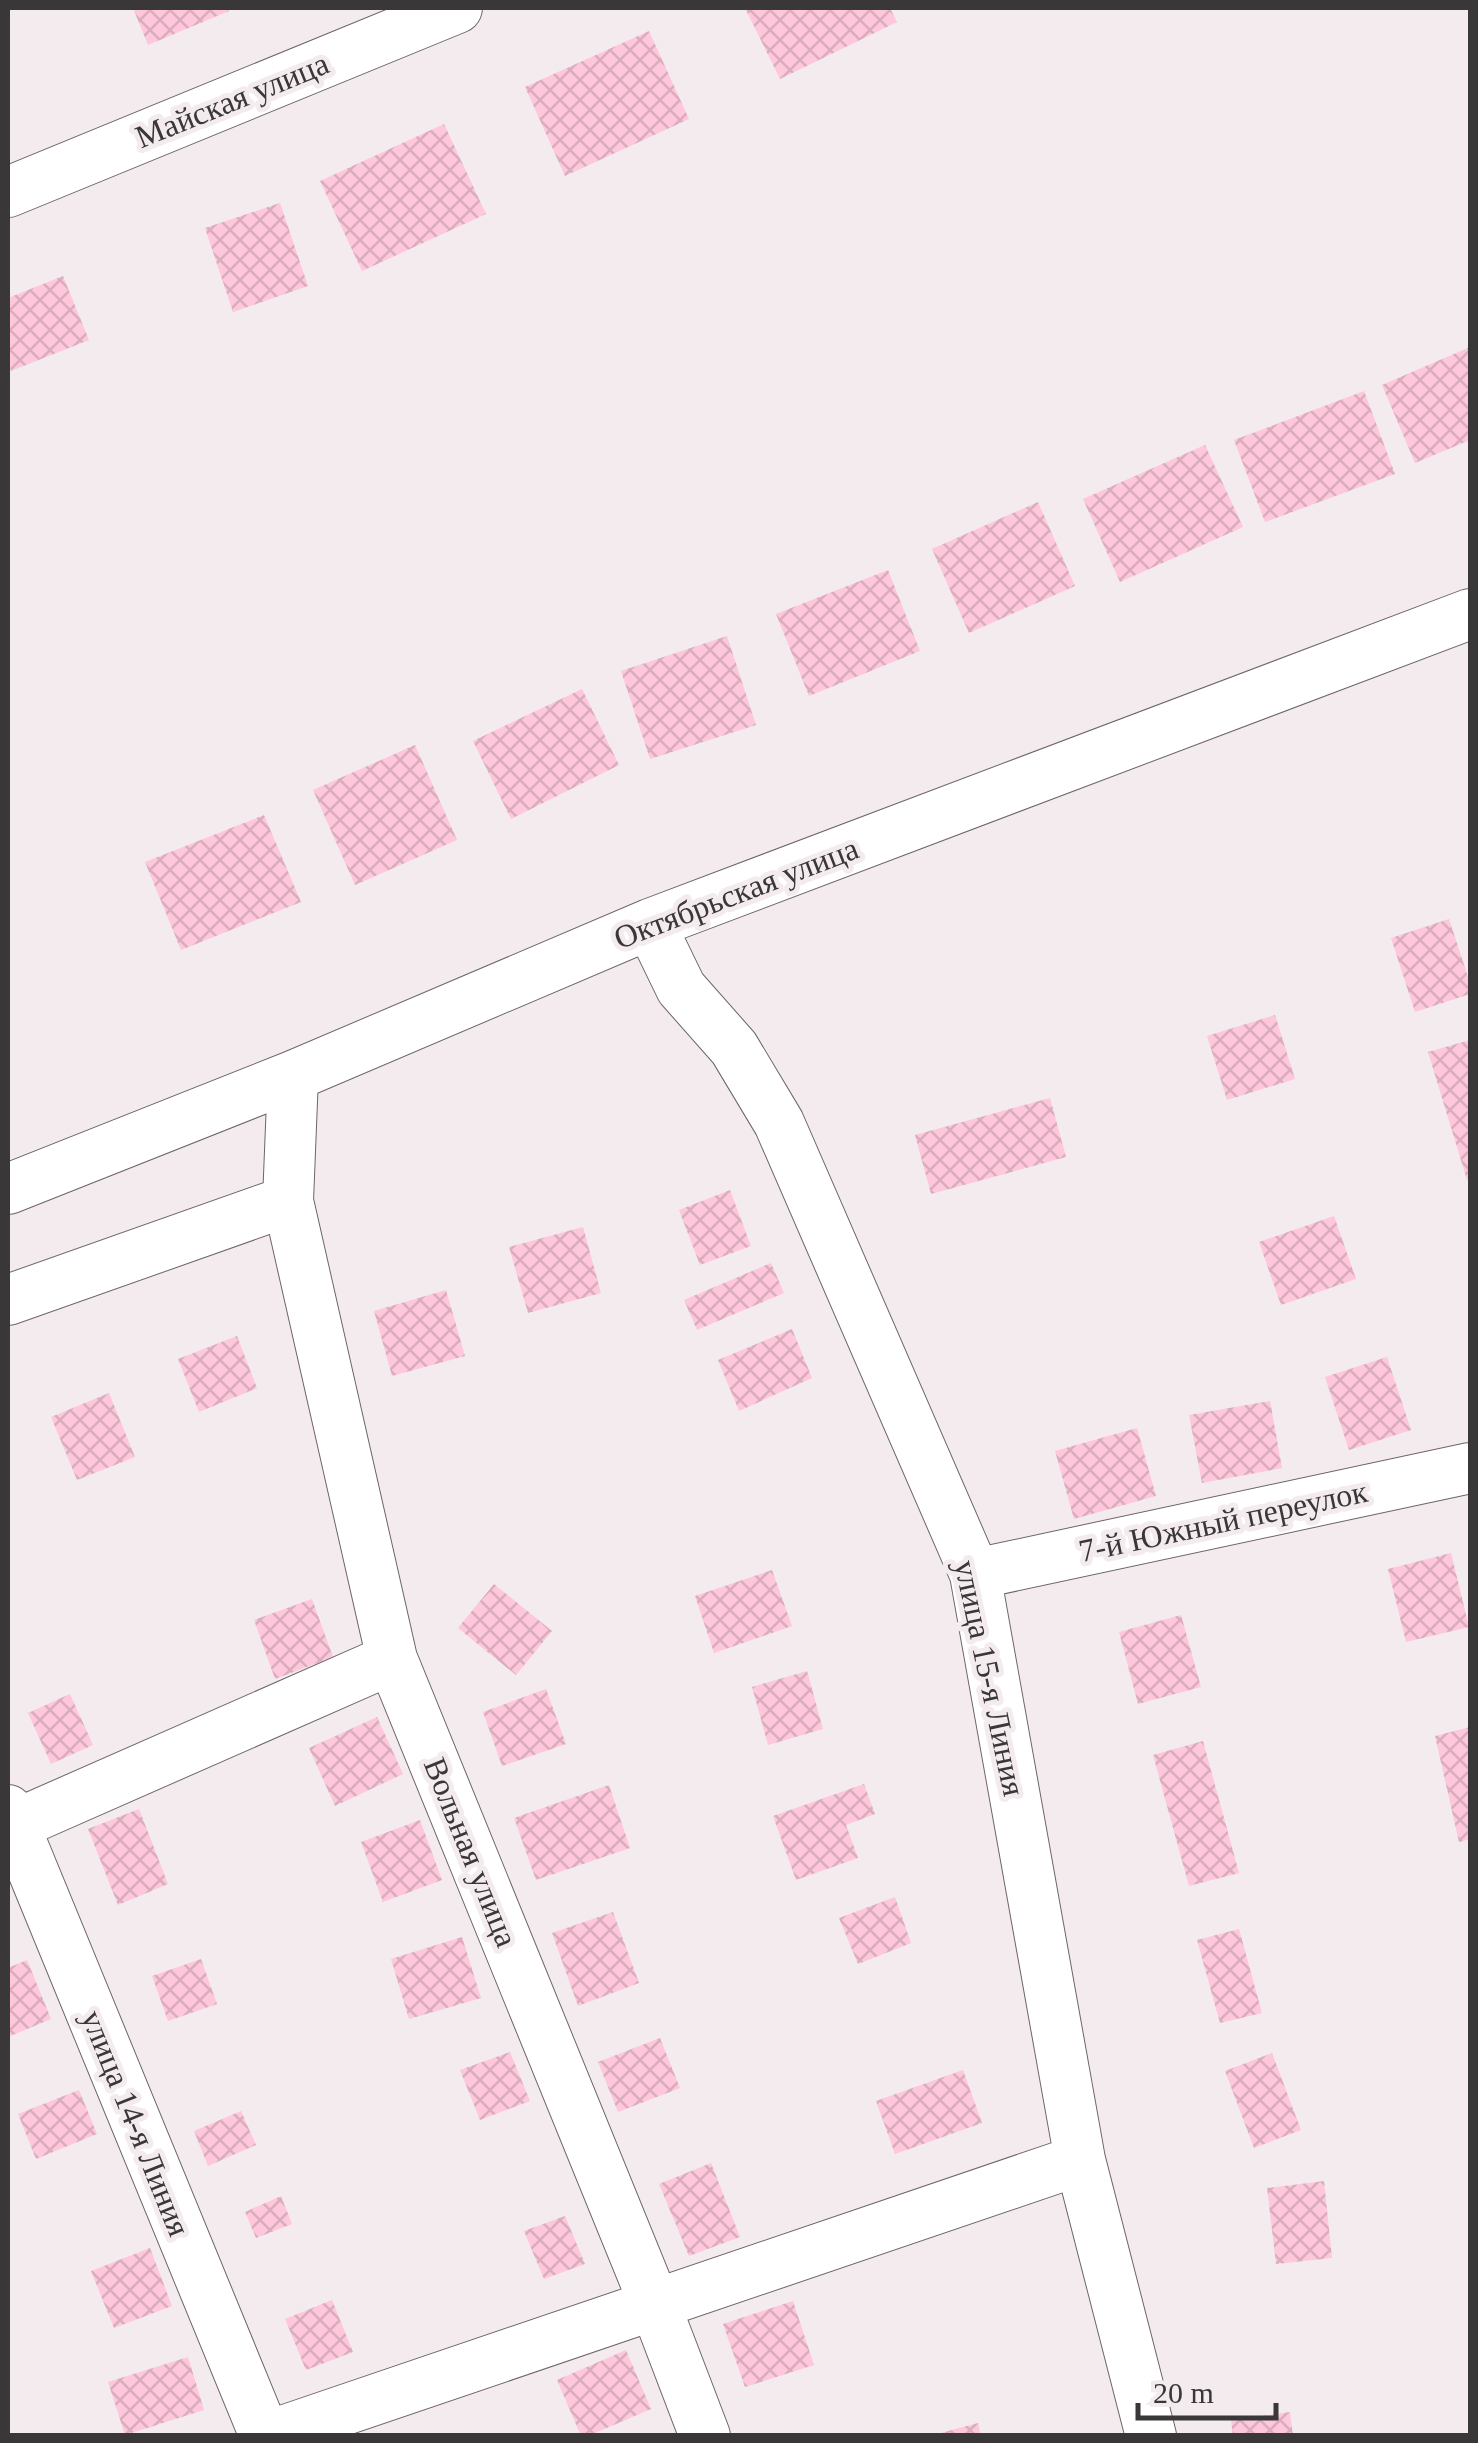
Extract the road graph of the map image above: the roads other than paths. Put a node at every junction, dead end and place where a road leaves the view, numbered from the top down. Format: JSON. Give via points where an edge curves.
{"nodes":[{"id":1,"x":457,"y":8,"type":"edge"},
{"id":2,"x":8,"y":192,"type":"edge"},
{"id":3,"x":1470,"y":614,"type":"edge"},
{"id":4,"x":650,"y":924,"type":"junction"},
{"id":5,"x":294,"y":1076,"type":"junction"},
{"id":6,"x":8,"y":1188,"type":"edge"},
{"id":7,"x":288,"y":1201,"type":"junction"},
{"id":8,"x":8,"y":1300,"type":"edge"},
{"id":9,"x":1470,"y":1468,"type":"edge"},
{"id":10,"x":975,"y":1574,"type":"junction"},
{"id":11,"x":392,"y":1659,"type":"junction"},
{"id":12,"x":9,"y":1822,"type":"edge"},
{"id":13,"x":1080,"y":2160,"type":"junction"},
{"id":14,"x":656,"y":2306,"type":"junction"},
{"id":15,"x":267,"y":2436,"type":"edge"},
{"id":16,"x":705,"y":2436,"type":"edge"},
{"id":17,"x":1151,"y":2436,"type":"edge"}],
"edges":[{"from":1,"to":2,"type":"street","name":"Майская улица"},
{"from":3,"to":4,"type":"street","name":"Октябрьская улица"},
{"from":4,"to":5,"type":"street","name":"Октябрьская улица"},
{"from":4,"to":10,"type":"street","name":"улица 15-я Линия","via":[[681,988],[734,1048],[779,1123]]},
{"from":5,"to":6,"type":"street","name":"Октябрьская улица"},
{"from":5,"to":7,"type":"street","name":"Вольная улица"},
{"from":7,"to":8,"type":"street"},
{"from":7,"to":11,"type":"street","name":"Вольная улица"},
{"from":9,"to":10,"type":"street","name":"7-й Южный переулок"},
{"from":10,"to":13,"type":"street","name":"улица 15-я Линия"},
{"from":11,"to":12,"type":"street"},
{"from":11,"to":14,"type":"street","name":"Вольная улица"},
{"from":12,"to":15,"type":"street","name":"улица 14-я Линия"},
{"from":13,"to":14,"type":"street"},
{"from":13,"to":17,"type":"street","name":"улица 15-я Линия"},
{"from":14,"to":15,"type":"street"},
{"from":14,"to":16,"type":"street","name":"Вольная улица"}]}
